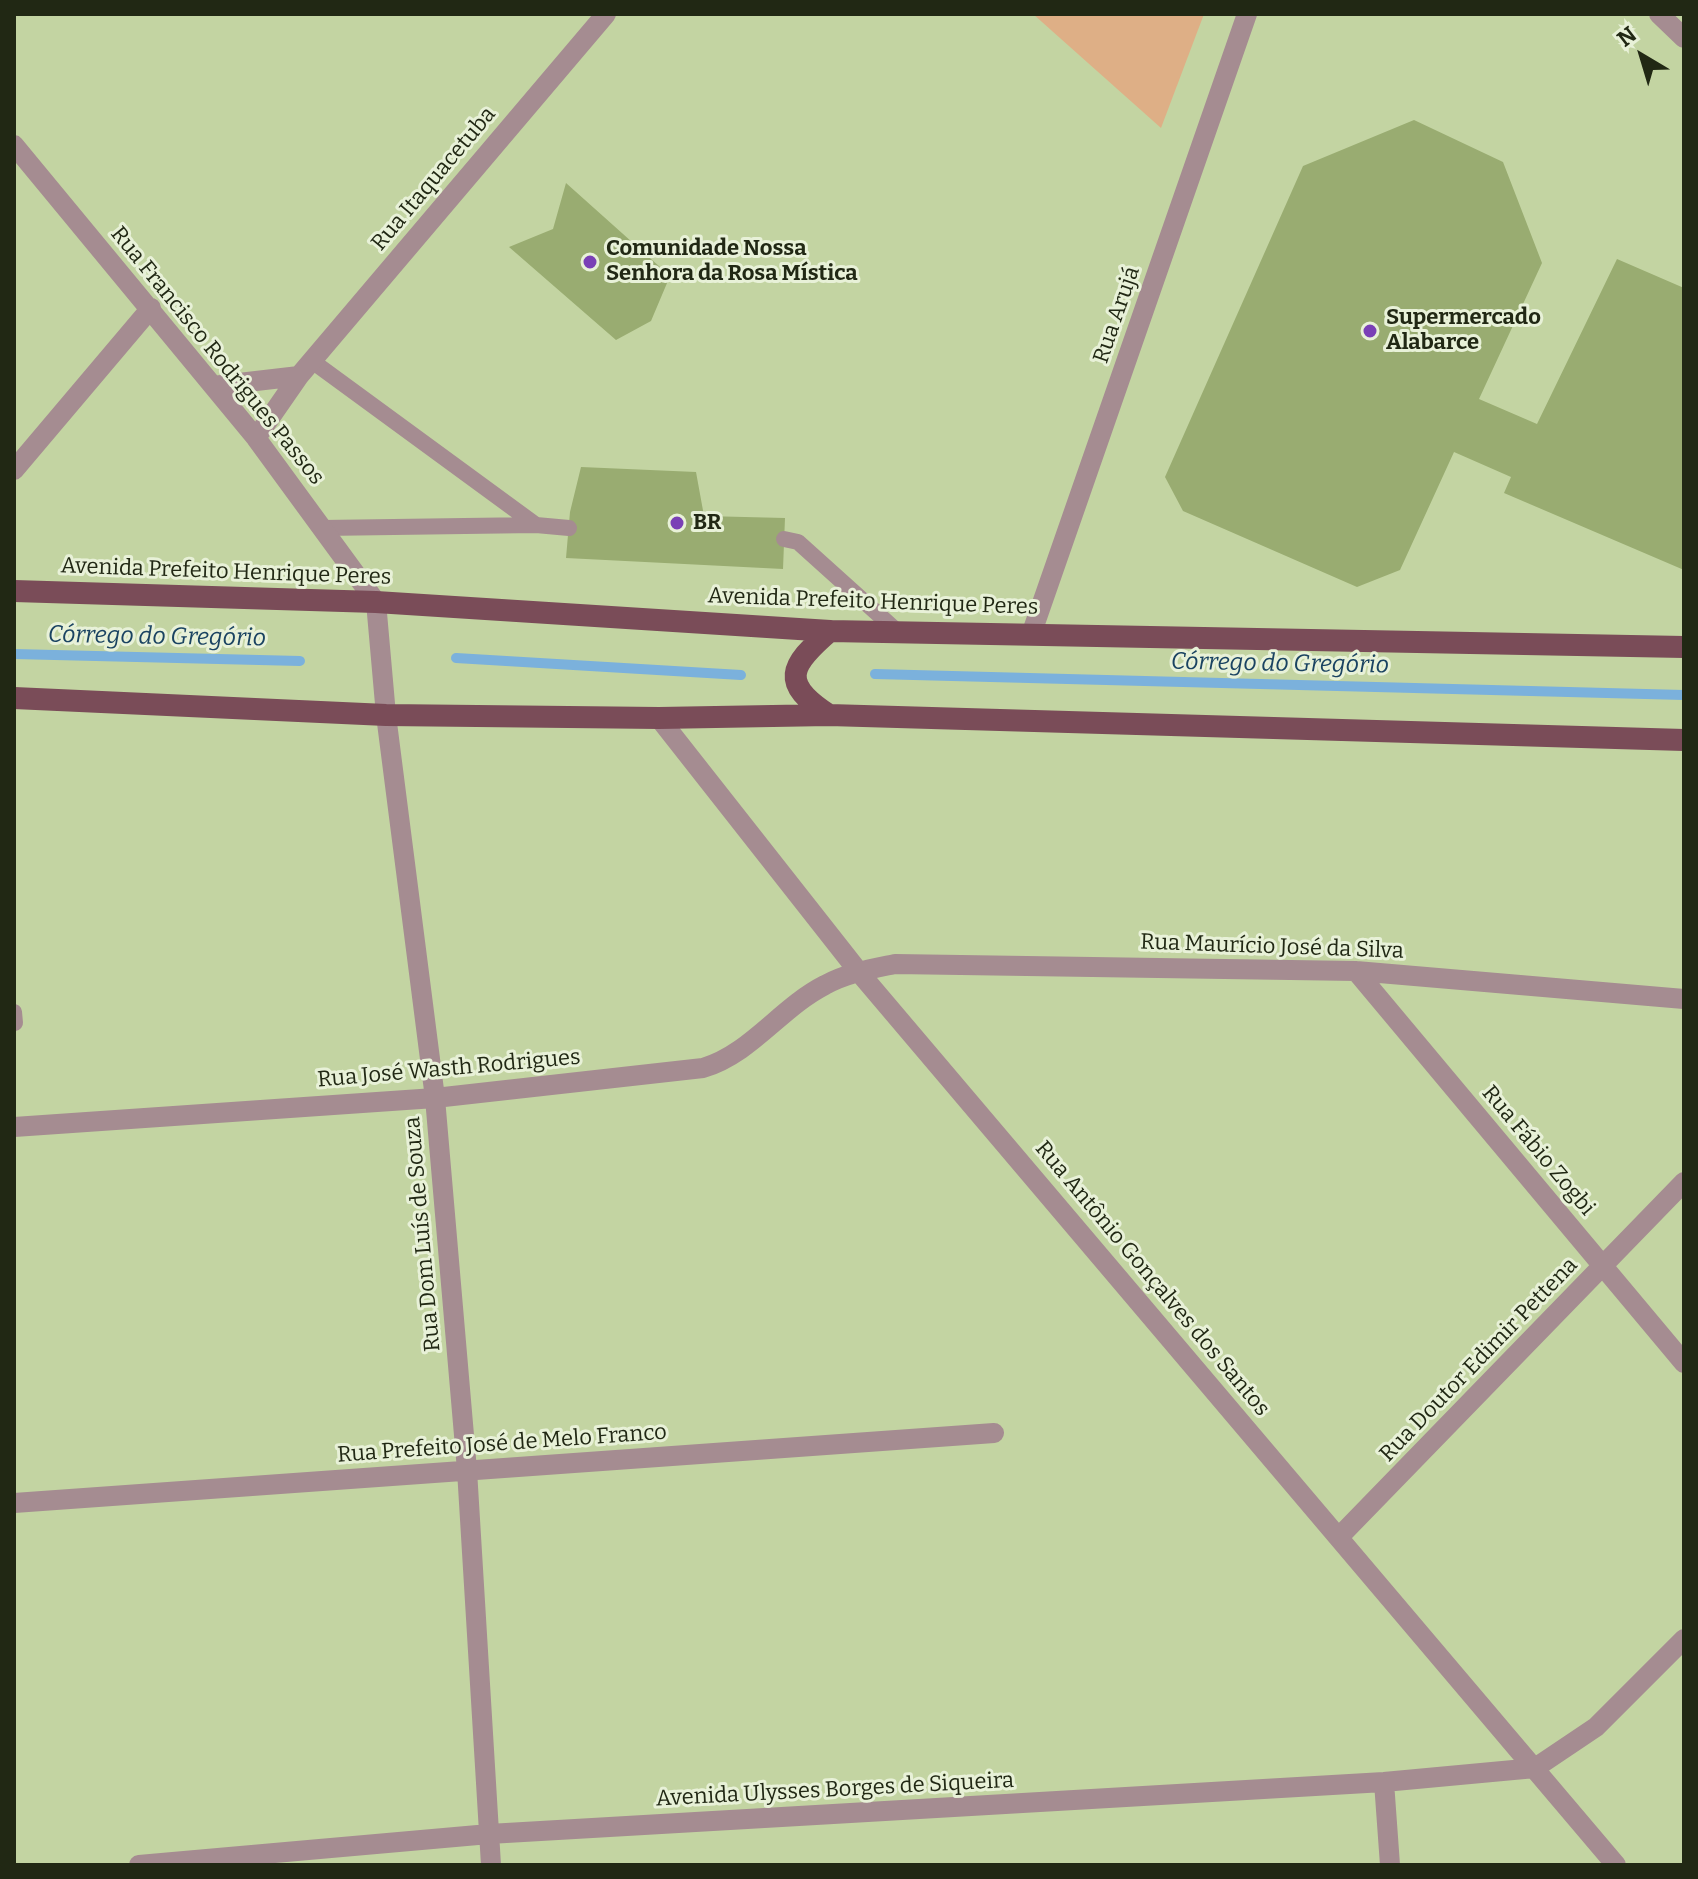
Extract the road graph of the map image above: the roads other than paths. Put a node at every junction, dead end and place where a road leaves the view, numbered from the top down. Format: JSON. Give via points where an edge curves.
{"nodes":[{"id":1,"x":606,"y":14,"type":"edge"},
{"id":2,"x":1247,"y":14,"type":"edge"},
{"id":3,"x":1659,"y":14,"type":"edge"},
{"id":4,"x":1684,"y":38,"type":"edge"},
{"id":5,"x":14,"y":145,"type":"edge"},
{"id":6,"x":151,"y":308,"type":"junction"},
{"id":7,"x":305,"y":368,"type":"junction"},
{"id":8,"x":213,"y":386,"type":"junction"},
{"id":9,"x":256,"y":438,"type":"junction"},
{"id":10,"x":14,"y":470,"type":"edge"},
{"id":11,"x":536,"y":525,"type":"junction"},
{"id":12,"x":322,"y":528,"type":"junction"},
{"id":13,"x":569,"y":528,"type":"dead end"},
{"id":14,"x":784,"y":539,"type":"dead end"},
{"id":15,"x":14,"y":591,"type":"edge"},
{"id":16,"x":376,"y":602,"type":"junction"},
{"id":17,"x":830,"y":631,"type":"junction"},
{"id":18,"x":898,"y":632,"type":"junction"},
{"id":19,"x":1032,"y":632,"type":"junction"},
{"id":20,"x":1684,"y":647,"type":"edge"},
{"id":21,"x":14,"y":698,"type":"edge"},
{"id":22,"x":386,"y":715,"type":"junction"},
{"id":23,"x":829,"y":715,"type":"junction"},
{"id":24,"x":659,"y":718,"type":"junction"},
{"id":25,"x":1684,"y":740,"type":"edge"},
{"id":26,"x":858,"y":971,"type":"junction"},
{"id":27,"x":1356,"y":971,"type":"junction"},
{"id":28,"x":1684,"y":999,"type":"edge"},
{"id":29,"x":14,"y":1012,"type":"edge"},
{"id":30,"x":15,"y":1023,"type":"edge"},
{"id":31,"x":435,"y":1098,"type":"junction"},
{"id":32,"x":14,"y":1127,"type":"edge"},
{"id":33,"x":1684,"y":1182,"type":"edge"},
{"id":34,"x":1604,"y":1267,"type":"junction"},
{"id":35,"x":1684,"y":1363,"type":"edge"},
{"id":36,"x":994,"y":1433,"type":"dead end"},
{"id":37,"x":467,"y":1470,"type":"junction"},
{"id":38,"x":14,"y":1503,"type":"edge"},
{"id":39,"x":1340,"y":1536,"type":"junction"},
{"id":40,"x":1684,"y":1639,"type":"edge"},
{"id":41,"x":1535,"y":1768,"type":"junction"},
{"id":42,"x":1384,"y":1782,"type":"junction"},
{"id":43,"x":489,"y":1834,"type":"junction"},
{"id":44,"x":139,"y":1865,"type":"edge"},
{"id":45,"x":491,"y":1865,"type":"edge"},
{"id":46,"x":1390,"y":1865,"type":"edge"},
{"id":47,"x":1616,"y":1865,"type":"edge"}],
"edges":[{"from":1,"to":7,"type":"street","name":"Rua Itaquacetuba"},
{"from":2,"to":19,"type":"street","name":"Rua Arujá"},
{"from":3,"to":4,"type":"street"},
{"from":5,"to":6,"type":"street","name":"Rua Francisco Rodrigues Passos"},
{"from":6,"to":8,"type":"street","name":"Rua Francisco Rodrigues Passos"},
{"from":6,"to":10,"type":"street"},
{"from":7,"to":8,"type":"street"},
{"from":7,"to":9,"type":"street","name":"Rua Itaquacetuba"},
{"from":7,"to":11,"type":"lane"},
{"from":8,"to":9,"type":"street","name":"Rua Francisco Rodrigues Passos"},
{"from":9,"to":12,"type":"street","name":"Rua Francisco Rodrigues Passos"},
{"from":11,"to":12,"type":"lane"},
{"from":11,"to":13,"type":"lane"},
{"from":12,"to":16,"type":"street","name":"Rua Francisco Rodrigues Passos"},
{"from":14,"to":18,"type":"lane","via":[[798,542]]},
{"from":15,"to":16,"type":"highway","name":"Avenida Prefeito Henrique Peres"},
{"from":16,"to":17,"type":"highway","name":"Avenida Prefeito Henrique Peres"},
{"from":16,"to":22,"type":"street","name":"Rua Dom Luís de Souza"},
{"from":17,"to":18,"type":"highway","name":"Avenida Prefeito Henrique Peres"},
{"from":17,"to":23,"type":"highway","via":[[795,668],[796,685],[805,699]]},
{"from":18,"to":19,"type":"highway","name":"Avenida Prefeito Henrique Peres"},
{"from":19,"to":20,"type":"highway","name":"Avenida Prefeito Henrique Peres"},
{"from":21,"to":22,"type":"highway"},
{"from":22,"to":24,"type":"highway"},
{"from":22,"to":31,"type":"street","name":"Rua Dom Luís de Souza"},
{"from":23,"to":24,"type":"highway"},
{"from":23,"to":25,"type":"highway"},
{"from":24,"to":26,"type":"street","name":"Rua Antônio Gonçalves dos Santos"},
{"from":26,"to":27,"type":"street","name":"Rua Maurício José da Silva","via":[[926,962]]},
{"from":26,"to":31,"type":"street","name":"Rua José Wasth Rodrigues","via":[[823,986],[744,1048],[703,1068]]},
{"from":26,"to":39,"type":"street","name":"Rua Antônio Gonçalves dos Santos"},
{"from":27,"to":28,"type":"street","name":"Rua Maurício José da Silva"},
{"from":27,"to":34,"type":"street","name":"Rua Fábio Zogbi"},
{"from":29,"to":30,"type":"lane"},
{"from":31,"to":32,"type":"street","name":"Rua José Wasth Rodrigues"},
{"from":31,"to":37,"type":"street","name":"Rua Dom Luís de Souza"},
{"from":33,"to":34,"type":"street","name":"Rua Doutor Edimir Pettena"},
{"from":34,"to":35,"type":"street","name":"Rua Fábio Zogbi"},
{"from":34,"to":39,"type":"street","name":"Rua Doutor Edimir Pettena"},
{"from":36,"to":37,"type":"street","name":"Rua Prefeito José de Melo Franco"},
{"from":37,"to":38,"type":"street","name":"Rua Prefeito José de Melo Franco"},
{"from":37,"to":43,"type":"street","name":"Rua Dom Luís de Souza"},
{"from":39,"to":41,"type":"street","name":"Rua Antônio Gonçalves dos Santos"},
{"from":40,"to":41,"type":"street","via":[[1596,1727]]},
{"from":41,"to":42,"type":"street","name":"Avenida Ulysses Borges de Siqueira"},
{"from":41,"to":47,"type":"street","name":"Rua Antônio Gonçalves dos Santos"},
{"from":42,"to":43,"type":"street","name":"Avenida Ulysses Borges de Siqueira"},
{"from":42,"to":46,"type":"street"},
{"from":43,"to":44,"type":"street","name":"Avenida Ulysses Borges de Siqueira"},
{"from":43,"to":45,"type":"street","name":"Rua Dom Luís de Souza"}]}
